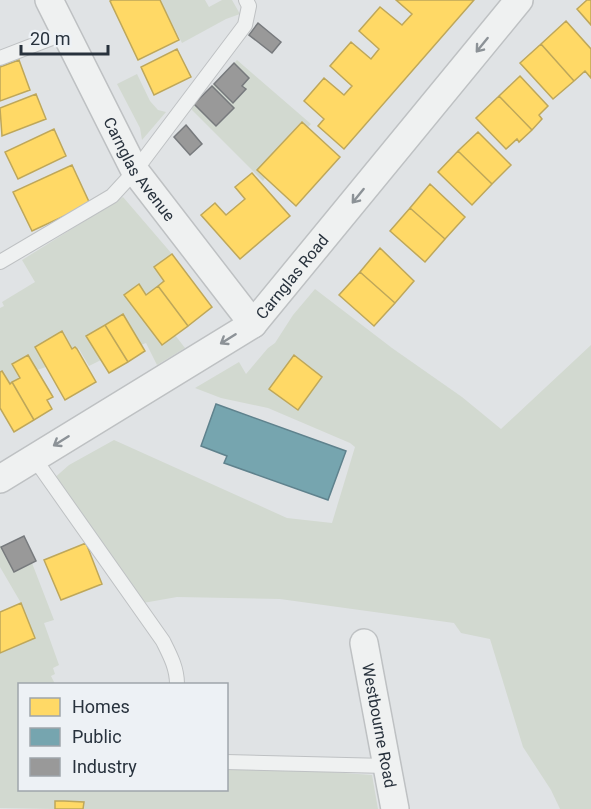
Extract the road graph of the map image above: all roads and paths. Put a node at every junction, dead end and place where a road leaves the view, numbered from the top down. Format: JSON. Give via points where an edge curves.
{"nodes":[{"id":1,"x":49,"y":0,"type":"edge"},
{"id":2,"x":246,"y":0,"type":"edge"},
{"id":3,"x":519,"y":0,"type":"edge"},
{"id":4,"x":65,"y":33,"type":"junction"},
{"id":5,"x":0,"y":58,"type":"edge"},
{"id":6,"x":135,"y":171,"type":"junction"},
{"id":7,"x":0,"y":262,"type":"edge"},
{"id":8,"x":253,"y":324,"type":"junction"},
{"id":9,"x":34,"y":458,"type":"junction"},
{"id":10,"x":0,"y":479,"type":"edge"},
{"id":11,"x":364,"y":643,"type":"dead end"},
{"id":12,"x":177,"y":683,"type":"edge"},
{"id":13,"x":228,"y":762,"type":"edge"},
{"id":14,"x":387,"y":766,"type":"junction"},
{"id":15,"x":395,"y":809,"type":"edge"}],
"edges":[{"from":1,"to":4,"type":"street","name":"Carnglas Avenue"},
{"from":2,"to":6,"type":"lane","via":[[249,6],[245,25]]},
{"from":3,"to":8,"type":"street","name":"Carnglas Road","one_way":true},
{"from":4,"to":5,"type":"lane"},
{"from":4,"to":6,"type":"street","name":"Carnglas Avenue"},
{"from":6,"to":7,"type":"lane","via":[[112,196]]},
{"from":6,"to":8,"type":"street","name":"Carnglas Avenue"},
{"from":8,"to":9,"type":"street","name":"Carnglas Road","one_way":true},
{"from":9,"to":10,"type":"street","name":"Carnglas Road"},
{"from":9,"to":12,"type":"lane","via":[[163,641],[171,655]]},
{"from":11,"to":14,"type":"street","name":"Westbourne Road"},
{"from":13,"to":14,"type":"lane"},
{"from":14,"to":15,"type":"street","name":"Westbourne Road"}]}
